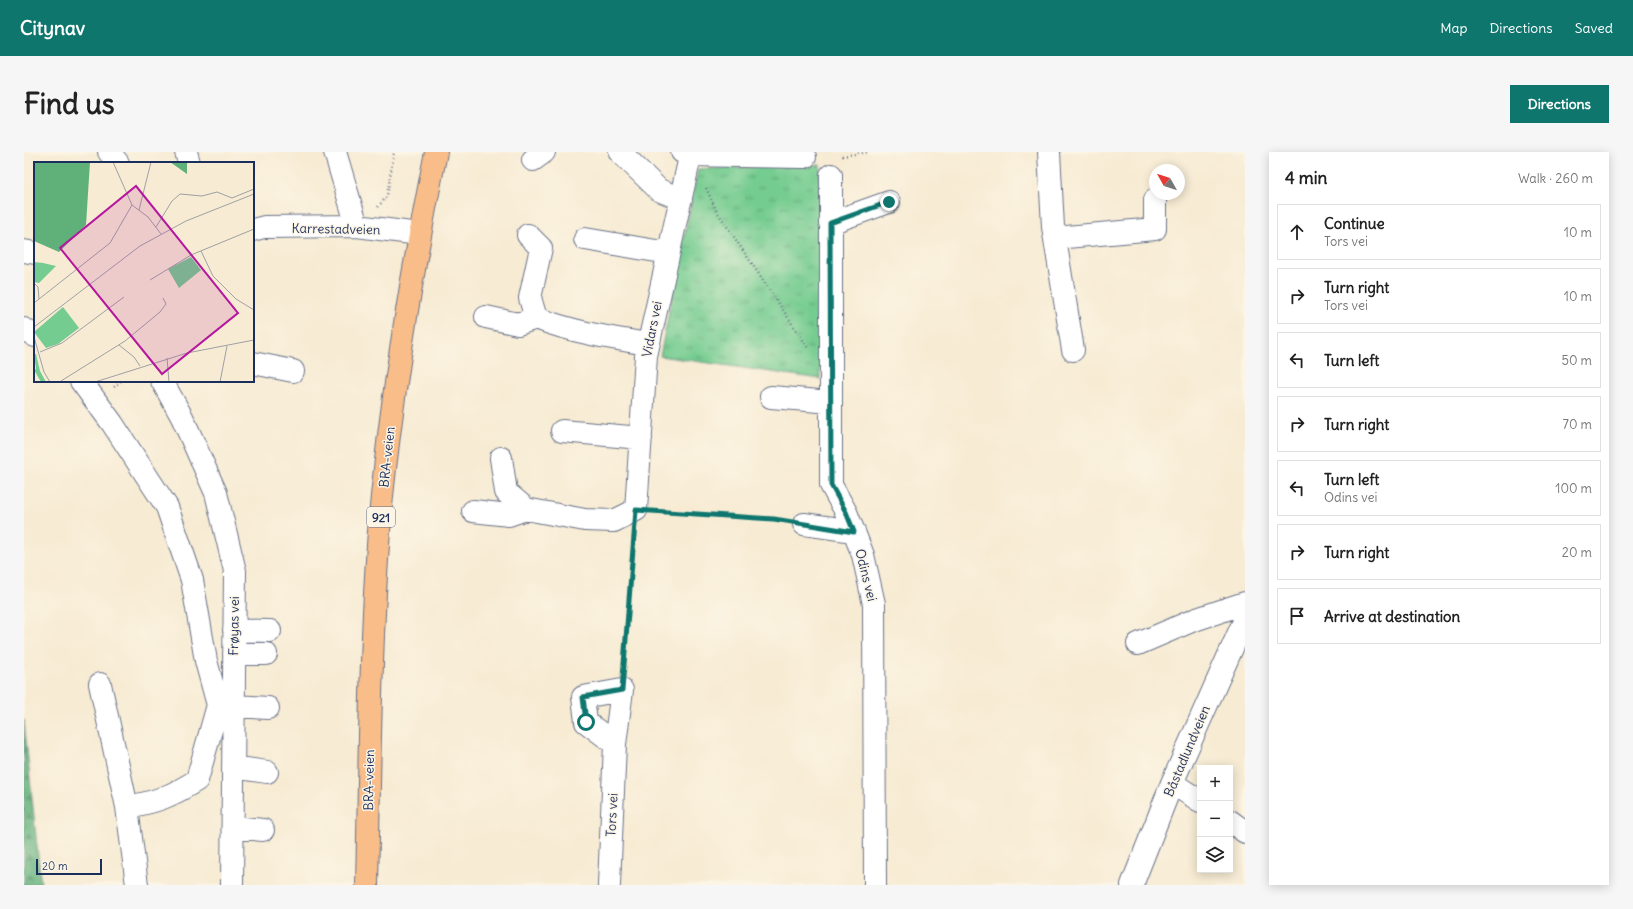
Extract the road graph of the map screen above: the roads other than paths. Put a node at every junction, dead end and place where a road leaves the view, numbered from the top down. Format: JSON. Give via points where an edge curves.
{"nodes":[{"id":1,"x":335,"y":152,"type":"edge"},
{"id":2,"x":436,"y":152,"type":"edge"},
{"id":3,"x":620,"y":152,"type":"edge"},
{"id":4,"x":1049,"y":152,"type":"edge"},
{"id":5,"x":688,"y":153,"type":"edge"},
{"id":6,"x":801,"y":156,"type":"edge"},
{"id":7,"x":830,"y":175,"type":"dead end"},
{"id":8,"x":681,"y":199,"type":"junction"},
{"id":9,"x":1155,"y":200,"type":"dead end"},
{"id":10,"x":889,"y":202,"type":"dead end"},
{"id":11,"x":830,"y":223,"type":"junction"},
{"id":12,"x":357,"y":226,"type":"junction"},
{"id":13,"x":254,"y":230,"type":"edge"},
{"id":14,"x":419,"y":234,"type":"junction"},
{"id":15,"x":528,"y":235,"type":"dead end"},
{"id":16,"x":1055,"y":238,"type":"junction"},
{"id":17,"x":585,"y":239,"type":"dead end"},
{"id":18,"x":24,"y":251,"type":"edge"},
{"id":19,"x":34,"y":253,"type":"edge"},
{"id":20,"x":668,"y":253,"type":"junction"},
{"id":21,"x":486,"y":317,"type":"dead end"},
{"id":22,"x":536,"y":318,"type":"junction"},
{"id":23,"x":24,"y":329,"type":"edge"},
{"id":24,"x":34,"y":335,"type":"edge"},
{"id":25,"x":648,"y":344,"type":"junction"},
{"id":26,"x":1073,"y":350,"type":"dead end"},
{"id":27,"x":254,"y":363,"type":"edge"},
{"id":28,"x":292,"y":371,"type":"dead end"},
{"id":29,"x":82,"y":382,"type":"edge"},
{"id":30,"x":163,"y":382,"type":"edge"},
{"id":31,"x":831,"y":392,"type":"junction"},
{"id":32,"x":771,"y":397,"type":"dead end"},
{"id":33,"x":562,"y":431,"type":"dead end"},
{"id":34,"x":641,"y":438,"type":"junction"},
{"id":35,"x":501,"y":458,"type":"dead end"},
{"id":36,"x":526,"y":509,"type":"junction"},
{"id":37,"x":473,"y":512,"type":"dead end"},
{"id":38,"x":804,"y":524,"type":"road end"},
{"id":39,"x":854,"y":532,"type":"junction"},
{"id":40,"x":1245,"y":603,"type":"edge"},
{"id":41,"x":1245,"y":618,"type":"edge"},
{"id":42,"x":234,"y":630,"type":"junction"},
{"id":43,"x":270,"y":631,"type":"dead end"},
{"id":44,"x":1138,"y":644,"type":"dead end"},
{"id":45,"x":234,"y":654,"type":"junction"},
{"id":46,"x":266,"y":654,"type":"dead end"},
{"id":47,"x":100,"y":684,"type":"dead end"},
{"id":48,"x":228,"y":701,"type":"junction"},
{"id":49,"x":268,"y":708,"type":"dead end"},
{"id":50,"x":615,"y":744,"type":"junction"},
{"id":51,"x":233,"y":768,"type":"junction"},
{"id":52,"x":267,"y":772,"type":"dead end"},
{"id":53,"x":1172,"y":783,"type":"junction"},
{"id":54,"x":1197,"y":799,"type":"edge"},
{"id":55,"x":127,"y":807,"type":"junction"},
{"id":56,"x":1233,"y":823,"type":"edge"},
{"id":57,"x":233,"y":827,"type":"junction"},
{"id":58,"x":263,"y":830,"type":"dead end"},
{"id":59,"x":1245,"y":832,"type":"edge"},
{"id":60,"x":137,"y":885,"type":"edge"},
{"id":61,"x":232,"y":885,"type":"edge"},
{"id":62,"x":367,"y":885,"type":"edge"},
{"id":63,"x":609,"y":885,"type":"edge"},
{"id":64,"x":875,"y":885,"type":"edge"},
{"id":65,"x":1132,"y":885,"type":"edge"}],
"edges":[{"from":1,"to":12,"type":"street"},
{"from":2,"to":14,"type":"main road","name":"BRA-veien","number":"921"},
{"from":3,"to":8,"type":"street","via":[[659,190]]},
{"from":4,"to":16,"type":"street"},
{"from":5,"to":6,"type":"street"},
{"from":5,"to":8,"type":"street","name":"Vidars vei"},
{"from":7,"to":11,"type":"street","name":"Odins vei"},
{"from":8,"to":20,"type":"street","name":"Vidars vei"},
{"from":9,"to":16,"type":"street","via":[[1156,229]]},
{"from":10,"to":11,"type":"street"},
{"from":11,"to":31,"type":"street","name":"Odins vei"},
{"from":12,"to":13,"type":"street","name":"Karrestadveien"},
{"from":12,"to":14,"type":"street","name":"Karrestadveien"},
{"from":14,"to":62,"type":"main road","name":"BRA-veien","number":"921","via":[[392,407],[379,542],[371,660]]},
{"from":15,"to":22,"type":"street","via":[[541,248],[530,298]]},
{"from":16,"to":26,"type":"street"},
{"from":17,"to":20,"type":"street"},
{"from":18,"to":19,"type":"street"},
{"from":20,"to":25,"type":"street","name":"Vidars vei"},
{"from":21,"to":22,"type":"street","via":[[518,324]]},
{"from":22,"to":25,"type":"street","via":[[591,343]]},
{"from":23,"to":24,"type":"street"},
{"from":25,"to":34,"type":"street","name":"Vidars vei"},
{"from":27,"to":28,"type":"street"},
{"from":29,"to":48,"type":"street","via":[[167,507],[192,580],[206,661]]},
{"from":30,"to":42,"type":"street","name":"Frøyas vei","via":[[182,417],[216,493],[235,571]]},
{"from":31,"to":32,"type":"street"},
{"from":31,"to":39,"type":"street","name":"Odins vei","via":[[831,485]]},
{"from":33,"to":34,"type":"street"},
{"from":34,"to":36,"type":"street","name":"Vidars vei","via":[[636,510],[614,521],[585,520]]},
{"from":35,"to":36,"type":"street","via":[[506,492]]},
{"from":36,"to":37,"type":"street","via":[[509,515]]},
{"from":38,"to":39,"type":"street"},
{"from":39,"to":64,"type":"street","name":"Odins vei","via":[[863,555],[874,604]]},
{"from":40,"to":44,"type":"street","via":[[1194,620]]},
{"from":41,"to":53,"type":"street","name":"Båstadlundveien"},
{"from":42,"to":43,"type":"street"},
{"from":42,"to":45,"type":"street","name":"Frøyas vei"},
{"from":45,"to":46,"type":"street"},
{"from":45,"to":48,"type":"street","name":"Frøyas vei"},
{"from":47,"to":55,"type":"street"},
{"from":48,"to":49,"type":"street"},
{"from":48,"to":51,"type":"street","name":"Frøyas vei"},
{"from":48,"to":55,"type":"street","via":[[197,780],[176,793]]},
{"from":50,"to":50,"type":"street","name":"Tors vei","via":[[586,722],[583,697],[622,690]]},
{"from":50,"to":63,"type":"street","name":"Tors vei"},
{"from":51,"to":52,"type":"street"},
{"from":51,"to":57,"type":"street","name":"Frøyas vei"},
{"from":53,"to":54,"type":"street"},
{"from":53,"to":65,"type":"street","name":"Båstadlundveien"},
{"from":55,"to":60,"type":"street"},
{"from":56,"to":59,"type":"street"},
{"from":57,"to":58,"type":"street"},
{"from":57,"to":61,"type":"street","name":"Frøyas vei"}]}
